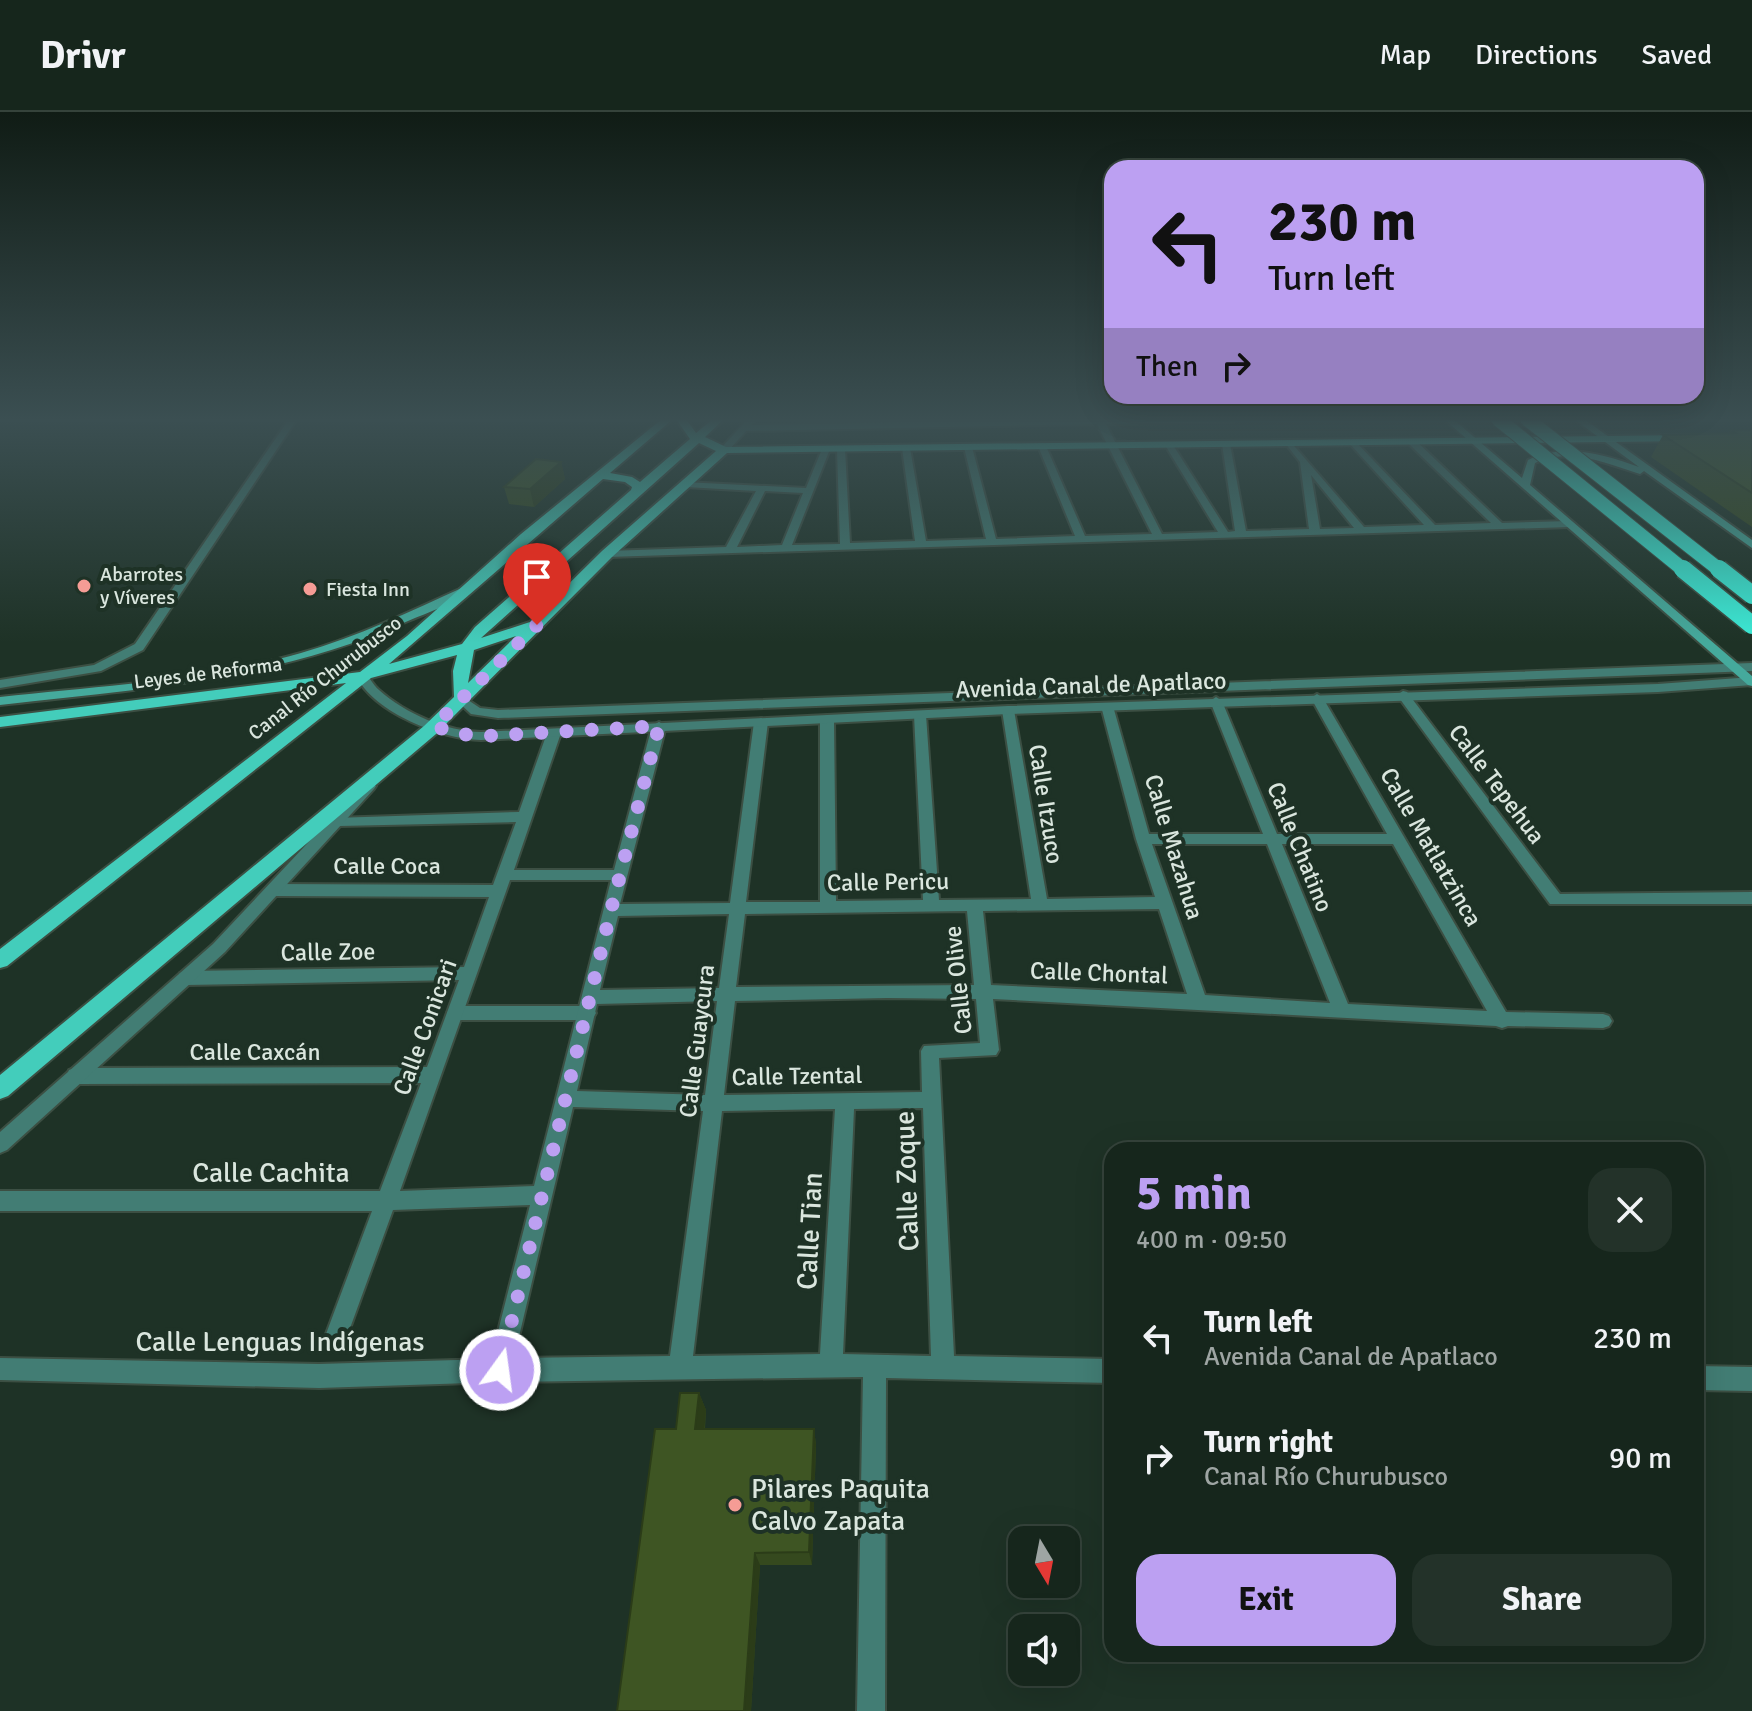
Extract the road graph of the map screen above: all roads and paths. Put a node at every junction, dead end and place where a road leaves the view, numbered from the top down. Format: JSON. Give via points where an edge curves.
{"nodes":[{"id":1,"x":243,"y":494,"type":"edge"},
{"id":2,"x":578,"y":494,"type":"edge"},
{"id":3,"x":675,"y":494,"type":"edge"},
{"id":4,"x":759,"y":494,"type":"edge"},
{"id":5,"x":810,"y":494,"type":"edge"},
{"id":6,"x":843,"y":494,"type":"edge"},
{"id":7,"x":913,"y":494,"type":"edge"},
{"id":8,"x":980,"y":494,"type":"edge"},
{"id":9,"x":1062,"y":494,"type":"edge"},
{"id":10,"x":1137,"y":494,"type":"edge"},
{"id":11,"x":1199,"y":494,"type":"edge"},
{"id":12,"x":1234,"y":494,"type":"edge"},
{"id":13,"x":1309,"y":494,"type":"edge"},
{"id":14,"x":1330,"y":494,"type":"edge"},
{"id":15,"x":1400,"y":494,"type":"edge"},
{"id":16,"x":1465,"y":494,"type":"edge"},
{"id":17,"x":1535,"y":494,"type":"edge"},
{"id":18,"x":1590,"y":494,"type":"edge"},
{"id":19,"x":1622,"y":494,"type":"edge"},
{"id":20,"x":1681,"y":494,"type":"edge"},
{"id":21,"x":636,"y":495,"type":"edge"},
{"id":22,"x":1570,"y":524,"type":"junction"},
{"id":23,"x":1499,"y":526,"type":"junction"},
{"id":24,"x":1432,"y":528,"type":"junction"},
{"id":25,"x":1362,"y":531,"type":"junction"},
{"id":26,"x":1315,"y":532,"type":"junction"},
{"id":27,"x":1241,"y":534,"type":"junction"},
{"id":28,"x":1225,"y":535,"type":"junction"},
{"id":29,"x":1159,"y":537,"type":"junction"},
{"id":30,"x":1081,"y":539,"type":"junction"},
{"id":31,"x":992,"y":542,"type":"junction"},
{"id":32,"x":921,"y":544,"type":"junction"},
{"id":33,"x":1752,"y":545,"type":"edge"},
{"id":34,"x":845,"y":547,"type":"junction"},
{"id":35,"x":786,"y":548,"type":"junction"},
{"id":36,"x":730,"y":550,"type":"junction"},
{"id":37,"x":607,"y":554,"type":"junction"},
{"id":38,"x":473,"y":587,"type":"junction"},
{"id":39,"x":1752,"y":595,"type":"edge"},
{"id":40,"x":537,"y":625,"type":"junction"},
{"id":41,"x":1752,"y":625,"type":"edge"},
{"id":42,"x":466,"y":648,"type":"junction"},
{"id":43,"x":1734,"y":667,"type":"junction"},
{"id":44,"x":362,"y":676,"type":"junction"},
{"id":45,"x":1752,"y":678,"type":"edge"},
{"id":46,"x":0,"y":684,"type":"edge"},
{"id":47,"x":1403,"y":695,"type":"junction"},
{"id":48,"x":1317,"y":698,"type":"junction"},
{"id":49,"x":462,"y":700,"type":"junction"},
{"id":50,"x":0,"y":701,"type":"edge"},
{"id":51,"x":1216,"y":701,"type":"junction"},
{"id":52,"x":714,"y":705,"type":"junction"},
{"id":53,"x":1107,"y":706,"type":"junction"},
{"id":54,"x":1008,"y":710,"type":"junction"},
{"id":55,"x":920,"y":715,"type":"junction"},
{"id":56,"x":827,"y":719,"type":"junction"},
{"id":57,"x":0,"y":722,"type":"edge"},
{"id":58,"x":761,"y":722,"type":"junction"},
{"id":59,"x":710,"y":724,"type":"junction"},
{"id":60,"x":434,"y":726,"type":"junction"},
{"id":61,"x":659,"y":726,"type":"junction"},
{"id":62,"x":554,"y":733,"type":"junction"},
{"id":63,"x":386,"y":766,"type":"junction"},
{"id":64,"x":525,"y":817,"type":"junction"},
{"id":65,"x":339,"y":821,"type":"junction"},
{"id":66,"x":1270,"y":838,"type":"junction"},
{"id":67,"x":1143,"y":839,"type":"junction"},
{"id":68,"x":1400,"y":839,"type":"junction"},
{"id":69,"x":620,"y":875,"type":"junction"},
{"id":70,"x":502,"y":883,"type":"junction"},
{"id":71,"x":274,"y":890,"type":"junction"},
{"id":72,"x":1752,"y":898,"type":"edge"},
{"id":73,"x":1165,"y":903,"type":"junction"},
{"id":74,"x":1040,"y":904,"type":"junction"},
{"id":75,"x":974,"y":905,"type":"junction"},
{"id":76,"x":931,"y":906,"type":"junction"},
{"id":77,"x":828,"y":907,"type":"junction"},
{"id":78,"x":736,"y":908,"type":"junction"},
{"id":79,"x":611,"y":910,"type":"junction"},
{"id":80,"x":0,"y":960,"type":"edge"},
{"id":81,"x":470,"y":973,"type":"junction"},
{"id":82,"x":186,"y":978,"type":"junction"},
{"id":83,"x":984,"y":992,"type":"junction"},
{"id":84,"x":727,"y":995,"type":"junction"},
{"id":85,"x":1198,"y":1001,"type":"junction"},
{"id":86,"x":589,"y":1005,"type":"junction"},
{"id":87,"x":1341,"y":1009,"type":"junction"},
{"id":88,"x":456,"y":1013,"type":"junction"},
{"id":89,"x":1502,"y":1021,"type":"junction"},
{"id":90,"x":1603,"y":1021,"type":"dead end"},
{"id":91,"x":990,"y":1050,"type":"joint"},
{"id":92,"x":434,"y":1075,"type":"junction"},
{"id":93,"x":76,"y":1076,"type":"junction"},
{"id":94,"x":0,"y":1089,"type":"edge"},
{"id":95,"x":566,"y":1099,"type":"junction"},
{"id":96,"x":932,"y":1100,"type":"junction"},
{"id":97,"x":845,"y":1101,"type":"junction"},
{"id":98,"x":714,"y":1103,"type":"junction"},
{"id":99,"x":0,"y":1144,"type":"edge"},
{"id":100,"x":543,"y":1195,"type":"junction"},
{"id":101,"x":0,"y":1201,"type":"edge"},
{"id":102,"x":388,"y":1201,"type":"junction"},
{"id":103,"x":337,"y":1334,"type":"dead end"},
{"id":104,"x":831,"y":1365,"type":"junction"},
{"id":105,"x":680,"y":1366,"type":"junction"},
{"id":106,"x":875,"y":1367,"type":"junction"},
{"id":107,"x":0,"y":1369,"type":"edge"},
{"id":108,"x":943,"y":1369,"type":"junction"},
{"id":109,"x":500,"y":1370,"type":"junction"},
{"id":110,"x":1104,"y":1371,"type":"edge"},
{"id":111,"x":1704,"y":1378,"type":"edge"},
{"id":112,"x":1752,"y":1379,"type":"edge"},
{"id":113,"x":871,"y":1711,"type":"edge"}],
"edges":[{"from":1,"to":46,"type":"street","via":[[139,647],[97,668]]},
{"from":2,"to":38,"type":"main road","name":"Canal Río Churubusco"},
{"from":3,"to":37,"type":"main road"},
{"from":4,"to":36,"type":"street"},
{"from":5,"to":35,"type":"street"},
{"from":6,"to":34,"type":"street"},
{"from":7,"to":32,"type":"street"},
{"from":8,"to":31,"type":"street"},
{"from":9,"to":30,"type":"street"},
{"from":10,"to":29,"type":"street"},
{"from":11,"to":28,"type":"street"},
{"from":12,"to":27,"type":"street"},
{"from":13,"to":26,"type":"street"},
{"from":14,"to":25,"type":"street"},
{"from":15,"to":24,"type":"street"},
{"from":16,"to":23,"type":"street"},
{"from":17,"to":22,"type":"main road"},
{"from":18,"to":41,"type":"highway","bridge":true},
{"from":19,"to":39,"type":"highway","bridge":true},
{"from":20,"to":33,"type":"main road"},
{"from":21,"to":42,"type":"main road"},
{"from":22,"to":23,"type":"street"},
{"from":22,"to":43,"type":"main road"},
{"from":23,"to":24,"type":"street"},
{"from":24,"to":25,"type":"street"},
{"from":25,"to":26,"type":"street"},
{"from":26,"to":27,"type":"street"},
{"from":27,"to":28,"type":"street"},
{"from":28,"to":29,"type":"street"},
{"from":29,"to":30,"type":"street"},
{"from":30,"to":31,"type":"street"},
{"from":31,"to":32,"type":"street"},
{"from":32,"to":34,"type":"street"},
{"from":34,"to":35,"type":"street"},
{"from":35,"to":36,"type":"street"},
{"from":36,"to":37,"type":"street"},
{"from":37,"to":40,"type":"main road"},
{"from":38,"to":44,"type":"main road","name":"Canal Río Churubusco"},
{"from":38,"to":50,"type":"main road","via":[[371,634],[301,657],[182,679]]},
{"from":40,"to":42,"type":"main road","name":"Leyes de Reforma"},
{"from":40,"to":49,"type":"main road"},
{"from":42,"to":44,"type":"main road","name":"Leyes de Reforma"},
{"from":42,"to":49,"type":"main road"},
{"from":43,"to":45,"type":"main road"},
{"from":43,"to":52,"type":"street","name":"Avenida Canal de Apatlaco"},
{"from":44,"to":57,"type":"main road","name":"Leyes de Reforma"},
{"from":44,"to":60,"type":"street","name":"Avenida Canal de Apatlaco","via":[[376,696]]},
{"from":44,"to":80,"type":"main road","name":"Canal Río Churubusco"},
{"from":45,"to":47,"type":"street","name":"Avenida Canal de Apatlaco","via":[[1658,688]]},
{"from":47,"to":48,"type":"street","name":"Avenida Canal de Apatlaco"},
{"from":47,"to":72,"type":"street","name":"Calle Tepehua","via":[[1556,900]]},
{"from":48,"to":51,"type":"street","name":"Avenida Canal de Apatlaco"},
{"from":48,"to":68,"type":"street","name":"Calle Matlatzinca"},
{"from":49,"to":52,"type":"street","name":"Avenida Canal de Apatlaco","via":[[476,711],[498,714]]},
{"from":49,"to":60,"type":"main road"},
{"from":51,"to":53,"type":"street","name":"Avenida Canal de Apatlaco"},
{"from":51,"to":66,"type":"street","name":"Calle Chatino"},
{"from":52,"to":59,"type":"street"},
{"from":53,"to":54,"type":"street","name":"Avenida Canal de Apatlaco"},
{"from":53,"to":67,"type":"street","name":"Calle Mazahua"},
{"from":54,"to":55,"type":"street","name":"Avenida Canal de Apatlaco"},
{"from":54,"to":74,"type":"street","name":"Calle Itzuco"},
{"from":55,"to":56,"type":"street","name":"Avenida Canal de Apatlaco"},
{"from":55,"to":76,"type":"street"},
{"from":56,"to":58,"type":"street","name":"Avenida Canal de Apatlaco"},
{"from":56,"to":77,"type":"street"},
{"from":58,"to":59,"type":"street","name":"Avenida Canal de Apatlaco"},
{"from":58,"to":78,"type":"street","name":"Calle Guaycura"},
{"from":59,"to":61,"type":"street","name":"Avenida Canal de Apatlaco"},
{"from":60,"to":62,"type":"street","name":"Avenida Canal de Apatlaco","via":[[471,736]]},
{"from":60,"to":63,"type":"main road"},
{"from":61,"to":62,"type":"street","name":"Avenida Canal de Apatlaco"},
{"from":61,"to":69,"type":"street"},
{"from":62,"to":64,"type":"street","name":"Calle Conicari"},
{"from":63,"to":65,"type":"street"},
{"from":63,"to":94,"type":"main road"},
{"from":64,"to":65,"type":"street"},
{"from":64,"to":70,"type":"street","name":"Calle Conicari"},
{"from":65,"to":71,"type":"street"},
{"from":66,"to":67,"type":"street"},
{"from":66,"to":68,"type":"street"},
{"from":66,"to":87,"type":"street","name":"Calle Chatino"},
{"from":67,"to":73,"type":"street","name":"Calle Mazahua"},
{"from":68,"to":89,"type":"street","name":"Calle Matlatzinca"},
{"from":69,"to":70,"type":"street","name":"Calle Coca"},
{"from":69,"to":79,"type":"street"},
{"from":70,"to":71,"type":"street","name":"Calle Coca"},
{"from":70,"to":81,"type":"street","name":"Calle Conicari"},
{"from":71,"to":82,"type":"street"},
{"from":73,"to":74,"type":"street","name":"Calle Pericu"},
{"from":73,"to":85,"type":"street","name":"Calle Mazahua"},
{"from":74,"to":75,"type":"street","name":"Calle Pericu"},
{"from":75,"to":76,"type":"street","name":"Calle Pericu"},
{"from":75,"to":83,"type":"street","name":"Calle Olive"},
{"from":76,"to":77,"type":"street","name":"Calle Pericu"},
{"from":77,"to":78,"type":"street","name":"Calle Pericu"},
{"from":78,"to":79,"type":"street","name":"Calle Pericu"},
{"from":78,"to":84,"type":"street","name":"Calle Guaycura"},
{"from":79,"to":86,"type":"street"},
{"from":81,"to":82,"type":"street","name":"Calle Zoe"},
{"from":81,"to":88,"type":"street","name":"Calle Conicari"},
{"from":82,"to":93,"type":"street"},
{"from":83,"to":84,"type":"street","name":"Calle Chontal"},
{"from":83,"to":85,"type":"street","name":"Calle Chontal"},
{"from":83,"to":91,"type":"street","name":"Calle Olive"},
{"from":84,"to":86,"type":"street","name":"Calle Chontal"},
{"from":84,"to":98,"type":"street","name":"Calle Guaycura"},
{"from":85,"to":87,"type":"street","name":"Calle Chontal"},
{"from":86,"to":88,"type":"street"},
{"from":86,"to":95,"type":"street"},
{"from":87,"to":89,"type":"street","name":"Calle Chontal"},
{"from":88,"to":92,"type":"street","name":"Calle Conicari"},
{"from":89,"to":90,"type":"street","name":"Calle Chontal"},
{"from":91,"to":96,"type":"street","name":"Calle Zoque","via":[[930,1051]]},
{"from":92,"to":93,"type":"street","name":"Calle Caxcán"},
{"from":92,"to":102,"type":"street","name":"Calle Conicari"},
{"from":93,"to":99,"type":"street"},
{"from":95,"to":98,"type":"street","name":"Calle Tzental"},
{"from":95,"to":100,"type":"street"},
{"from":96,"to":97,"type":"street","name":"Calle Tzental"},
{"from":96,"to":108,"type":"street","name":"Calle Zoque"},
{"from":97,"to":98,"type":"street","name":"Calle Tzental"},
{"from":97,"to":104,"type":"street","name":"Calle Tian"},
{"from":98,"to":105,"type":"street","name":"Calle Guaycura"},
{"from":100,"to":102,"type":"street","name":"Calle Cachita"},
{"from":100,"to":109,"type":"street"},
{"from":101,"to":102,"type":"street","name":"Calle Cachita"},
{"from":102,"to":103,"type":"street","name":"Calle Conicari"},
{"from":104,"to":105,"type":"street","name":"Calle Lenguas Indígenas"},
{"from":104,"to":106,"type":"street","name":"Calle Lenguas Indígenas"},
{"from":105,"to":109,"type":"street","name":"Calle Lenguas Indígenas"},
{"from":106,"to":108,"type":"street","name":"Calle Lenguas Indígenas"},
{"from":106,"to":113,"type":"street"},
{"from":107,"to":109,"type":"street","name":"Calle Lenguas Indígenas","via":[[319,1376]]},
{"from":108,"to":110,"type":"street","name":"Calle Lenguas Indígenas"},
{"from":111,"to":112,"type":"street"}]}
